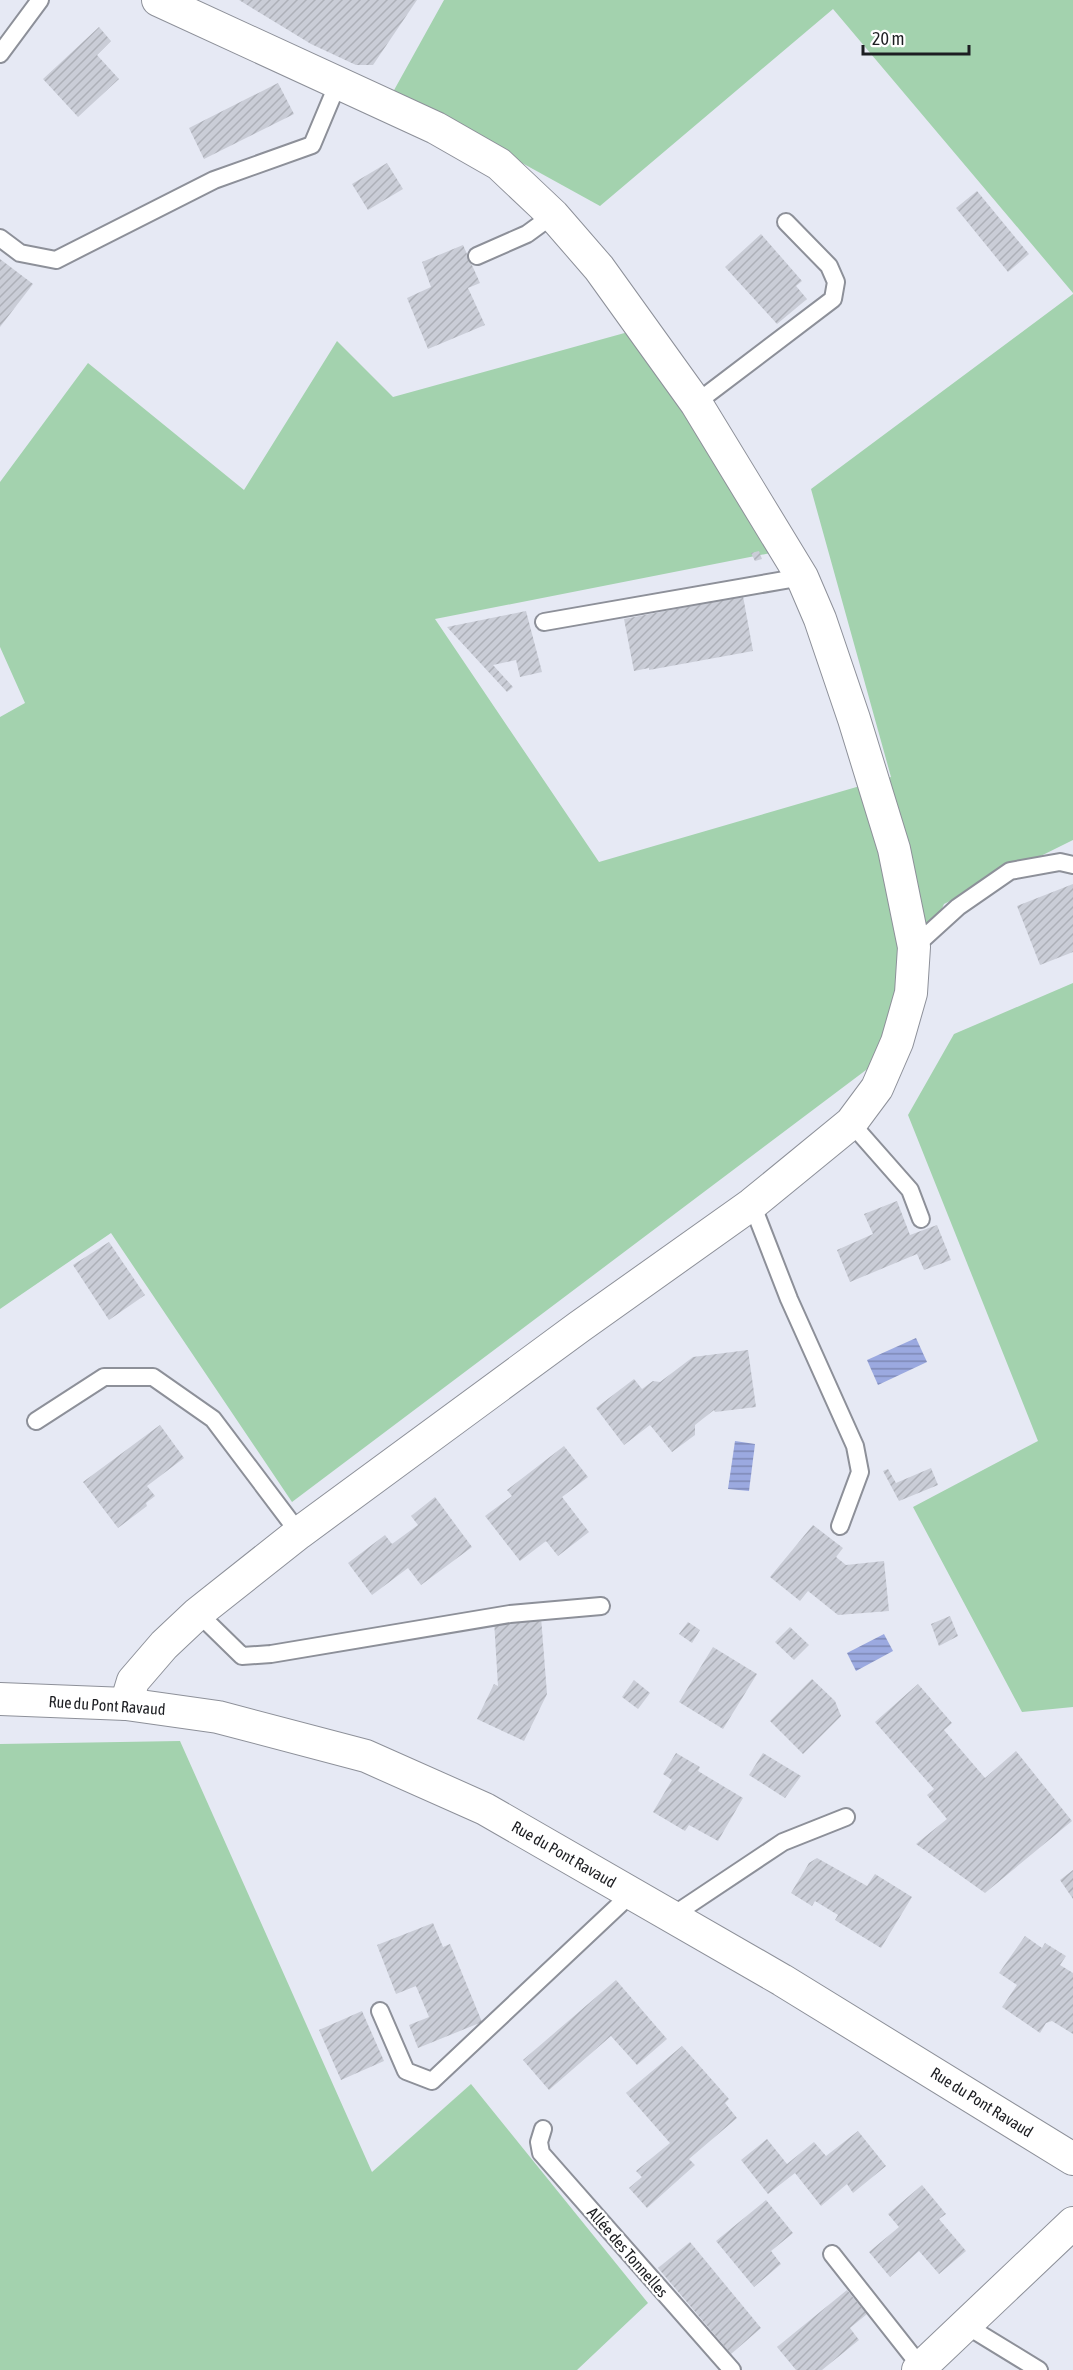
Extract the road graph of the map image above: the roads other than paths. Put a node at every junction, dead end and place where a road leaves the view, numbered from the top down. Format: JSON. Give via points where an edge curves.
{"nodes":[{"id":1,"x":40,"y":0,"type":"edge"},
{"id":2,"x":158,"y":0,"type":"edge"},
{"id":3,"x":0,"y":54,"type":"edge"},
{"id":4,"x":338,"y":83,"type":"junction"},
{"id":5,"x":553,"y":215,"type":"junction"},
{"id":6,"x":786,"y":222,"type":"dead end"},
{"id":7,"x":0,"y":238,"type":"edge"},
{"id":8,"x":477,"y":256,"type":"dead end"},
{"id":9,"x":696,"y":403,"type":"junction"},
{"id":10,"x":802,"y":577,"type":"junction"},
{"id":11,"x":544,"y":622,"type":"dead end"},
{"id":12,"x":1073,"y":865,"type":"edge"},
{"id":13,"x":914,"y":947,"type":"junction"},
{"id":14,"x":851,"y":1123,"type":"junction"},
{"id":15,"x":752,"y":1204,"type":"junction"},
{"id":16,"x":921,"y":1219,"type":"dead end"},
{"id":17,"x":36,"y":1421,"type":"dead end"},
{"id":18,"x":840,"y":1526,"type":"dead end"},
{"id":19,"x":299,"y":1533,"type":"junction"},
{"id":20,"x":601,"y":1606,"type":"dead end"},
{"id":21,"x":198,"y":1613,"type":"junction"},
{"id":22,"x":0,"y":1699,"type":"edge"},
{"id":23,"x":126,"y":1704,"type":"junction"},
{"id":24,"x":846,"y":1816,"type":"dead end"},
{"id":25,"x":632,"y":1893,"type":"junction"},
{"id":26,"x":672,"y":1916,"type":"junction"},
{"id":27,"x":380,"y":2011,"type":"dead end"},
{"id":28,"x":543,"y":2129,"type":"dead end"},
{"id":29,"x":1073,"y":2158,"type":"edge"},
{"id":30,"x":1073,"y":2223,"type":"edge"},
{"id":31,"x":832,"y":2254,"type":"dead end"},
{"id":32,"x":967,"y":2326,"type":"junction"},
{"id":33,"x":920,"y":2368,"type":"edge"},
{"id":34,"x":732,"y":2370,"type":"edge"},
{"id":35,"x":1039,"y":2370,"type":"edge"}],
"edges":[{"from":1,"to":3,"type":"lane"},
{"from":2,"to":4,"type":"street"},
{"from":4,"to":5,"type":"street","via":[[436,128],[499,164]]},
{"from":4,"to":7,"type":"lane","via":[[312,145],[214,180],[56,260],[20,253]]},
{"from":5,"to":8,"type":"lane","via":[[527,234]]},
{"from":5,"to":9,"type":"street","via":[[599,268]]},
{"from":6,"to":9,"type":"lane","via":[[829,266],[836,282],[833,299]]},
{"from":9,"to":10,"type":"street"},
{"from":10,"to":11,"type":"lane"},
{"from":10,"to":13,"type":"street","via":[[820,618],[894,849]]},
{"from":12,"to":13,"type":"lane","via":[[1060,862],[1010,872],[958,907]]},
{"from":13,"to":14,"type":"street","via":[[911,993],[897,1042],[877,1088]]},
{"from":14,"to":15,"type":"street"},
{"from":14,"to":16,"type":"lane","via":[[910,1190]]},
{"from":15,"to":18,"type":"lane","via":[[789,1299],[855,1446],[860,1472]]},
{"from":15,"to":19,"type":"street"},
{"from":17,"to":19,"type":"lane","via":[[104,1377],[153,1377],[213,1419]]},
{"from":19,"to":21,"type":"street"},
{"from":20,"to":21,"type":"lane","via":[[510,1614],[242,1656]]},
{"from":21,"to":23,"type":"street","via":[[133,1681]]},
{"from":22,"to":23,"type":"street","name":"Rue du Pont Ravaud"},
{"from":23,"to":25,"type":"street","name":"Rue du Pont Ravaud","via":[[218,1717],[366,1756],[485,1809]]},
{"from":24,"to":26,"type":"lane","via":[[783,1842]]},
{"from":25,"to":26,"type":"street","name":"Rue du Pont Ravaud"},
{"from":25,"to":27,"type":"lane","via":[[432,2081],[406,2071]]},
{"from":26,"to":29,"type":"street","name":"Rue du Pont Ravaud"},
{"from":28,"to":34,"type":"lane","name":"Allée des Tonnelles","via":[[541,2153]]},
{"from":30,"to":32,"type":"street"},
{"from":31,"to":33,"type":"lane"},
{"from":32,"to":33,"type":"street"},
{"from":32,"to":35,"type":"lane"}]}
